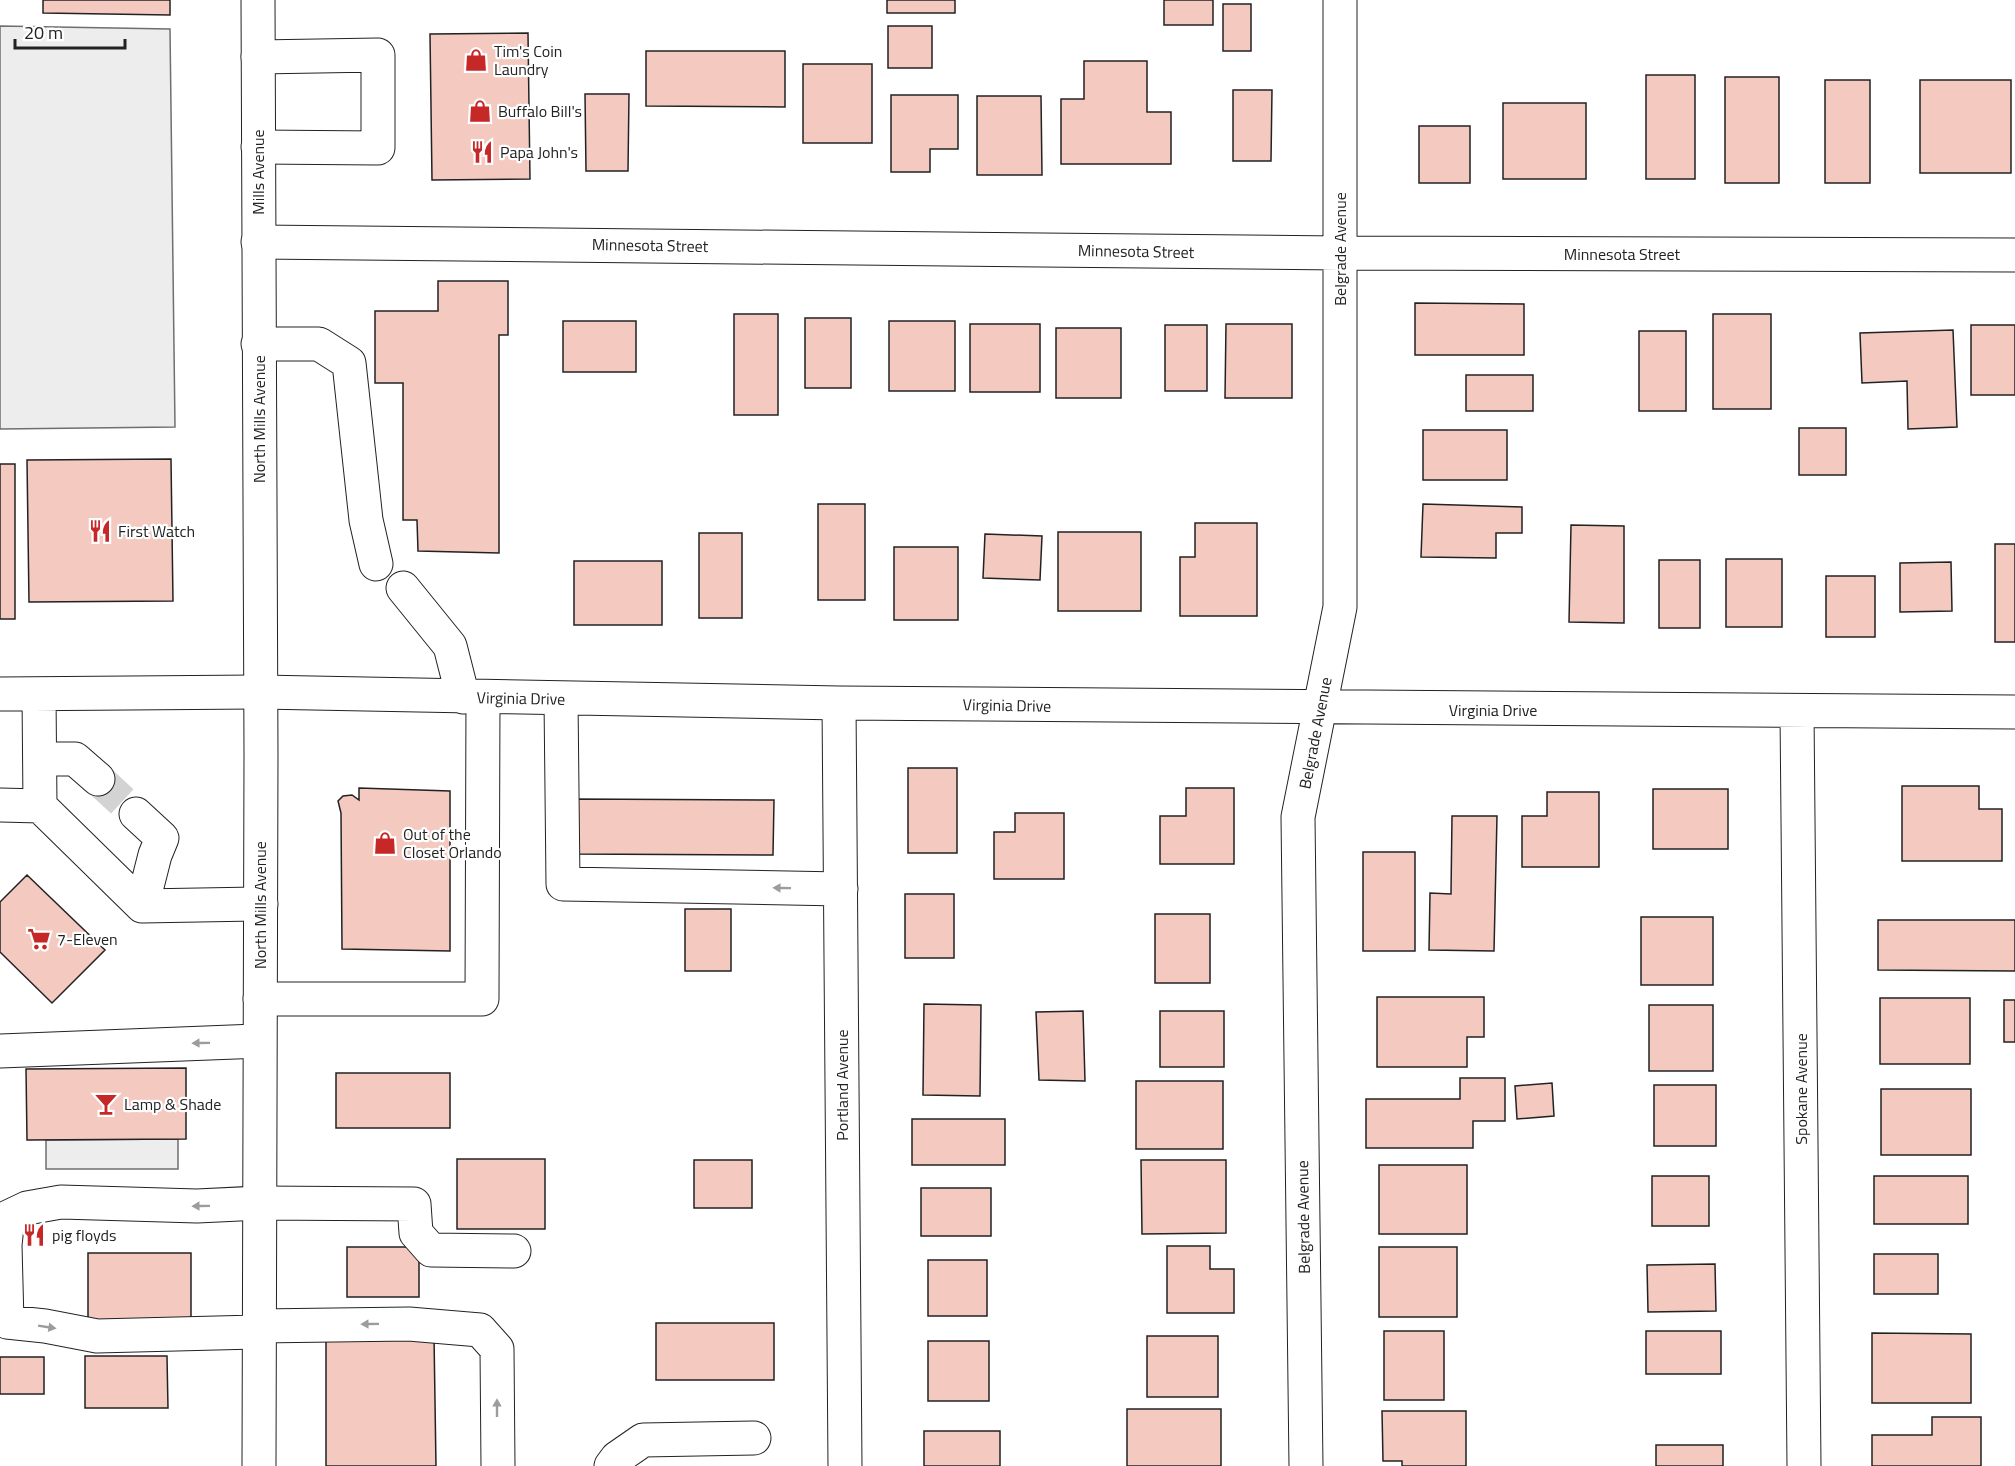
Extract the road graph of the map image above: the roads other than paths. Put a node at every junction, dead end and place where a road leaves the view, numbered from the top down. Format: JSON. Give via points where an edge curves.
{"nodes":[{"id":1,"x":258,"y":0,"type":"edge"},
{"id":2,"x":1340,"y":0,"type":"edge"},
{"id":3,"x":258,"y":57,"type":"junction"},
{"id":4,"x":258,"y":147,"type":"junction"},
{"id":5,"x":258,"y":242,"type":"junction"},
{"id":6,"x":1340,"y":253,"type":"junction"},
{"id":7,"x":2015,"y":255,"type":"edge"},
{"id":8,"x":258,"y":344,"type":"junction"},
{"id":9,"x":376,"y":564,"type":"dead end"},
{"id":10,"x":404,"y":588,"type":"dead end"},
{"id":11,"x":260,"y":692,"type":"junction"},
{"id":12,"x":0,"y":694,"type":"edge"},
{"id":13,"x":39,"y":694,"type":"junction"},
{"id":14,"x":473,"y":697,"type":"junction"},
{"id":15,"x":561,"y":699,"type":"junction"},
{"id":16,"x":839,"y":703,"type":"junction"},
{"id":17,"x":1320,"y":709,"type":"junction"},
{"id":18,"x":1797,"y":712,"type":"junction"},
{"id":19,"x":2015,"y":712,"type":"edge"},
{"id":20,"x":40,"y":759,"type":"junction"},
{"id":21,"x":98,"y":779,"type":"tunnel mouth"},
{"id":22,"x":0,"y":805,"type":"edge"},
{"id":23,"x":40,"y":807,"type":"junction"},
{"id":24,"x":136,"y":814,"type":"tunnel mouth"},
{"id":25,"x":841,"y":889,"type":"junction"},
{"id":26,"x":261,"y":904,"type":"junction"},
{"id":27,"x":142,"y":906,"type":"junction"},
{"id":28,"x":260,"y":999,"type":"junction"},
{"id":29,"x":260,"y":1041,"type":"junction"},
{"id":30,"x":0,"y":1051,"type":"edge"},
{"id":31,"x":260,"y":1203,"type":"junction"},
{"id":32,"x":514,"y":1251,"type":"dead end"},
{"id":33,"x":4,"y":1322,"type":"edge"},
{"id":34,"x":260,"y":1329,"type":"junction"},
{"id":35,"x":754,"y":1438,"type":"dead end"},
{"id":36,"x":259,"y":1466,"type":"edge"},
{"id":37,"x":498,"y":1466,"type":"edge"},
{"id":38,"x":611,"y":1466,"type":"edge"},
{"id":39,"x":845,"y":1466,"type":"edge"},
{"id":40,"x":1306,"y":1466,"type":"edge"},
{"id":41,"x":1804,"y":1466,"type":"edge"}],
"edges":[{"from":1,"to":3,"type":"street","name":"Mills Avenue"},
{"from":2,"to":6,"type":"street","name":"Belgrade Avenue"},
{"from":3,"to":4,"type":"street","name":"Mills Avenue"},
{"from":3,"to":4,"type":"street","via":[[378,55],[378,148]]},
{"from":4,"to":5,"type":"street","name":"Mills Avenue"},
{"from":5,"to":6,"type":"street","name":"Minnesota Street"},
{"from":5,"to":8,"type":"street","name":"Mills Avenue"},
{"from":6,"to":7,"type":"street","name":"Minnesota Street"},
{"from":6,"to":17,"type":"street","name":"Belgrade Avenue","via":[[1340,607]]},
{"from":8,"to":9,"type":"street","via":[[319,344],[348,363],[366,520]]},
{"from":8,"to":11,"type":"street","name":"North Mills Avenue"},
{"from":10,"to":14,"type":"street","via":[[450,646]]},
{"from":11,"to":13,"type":"street","name":"Virginia Drive"},
{"from":11,"to":14,"type":"street","name":"Virginia Drive"},
{"from":11,"to":26,"type":"street","name":"North Mills Avenue"},
{"from":12,"to":13,"type":"street","name":"Virginia Drive"},
{"from":13,"to":20,"type":"street"},
{"from":14,"to":15,"type":"street","name":"Virginia Drive"},
{"from":14,"to":28,"type":"street","via":[[482,999]]},
{"from":15,"to":16,"type":"street","name":"Virginia Drive"},
{"from":25,"to":15,"type":"street","one_way":true,"via":[[563,884]]},
{"from":16,"to":17,"type":"street","name":"Virginia Drive"},
{"from":16,"to":25,"type":"street","name":"Portland Avenue"},
{"from":17,"to":18,"type":"street","name":"Virginia Drive"},
{"from":17,"to":40,"type":"street","name":"Belgrade Avenue","via":[[1298,817]]},
{"from":18,"to":19,"type":"street","name":"Virginia Drive"},
{"from":18,"to":41,"type":"street","name":"Spokane Avenue"},
{"from":20,"to":21,"type":"street","via":[[75,759]]},
{"from":20,"to":23,"type":"street"},
{"from":22,"to":23,"type":"street"},
{"from":23,"to":27,"type":"street"},
{"from":24,"to":27,"type":"street","via":[[162,838]]},
{"from":25,"to":39,"type":"street","name":"Portland Avenue"},
{"from":26,"to":27,"type":"street"},
{"from":26,"to":28,"type":"street","name":"North Mills Avenue"},
{"from":28,"to":29,"type":"street","name":"North Mills Avenue"},
{"from":29,"to":30,"type":"street","one_way":true},
{"from":29,"to":31,"type":"street","name":"North Mills Avenue"},
{"from":31,"to":32,"type":"street","via":[[414,1204],[416,1233],[431,1250]]},
{"from":31,"to":33,"type":"street","one_way":true,"via":[[196,1206],[61,1202],[27,1208],[8,1217]]},
{"from":31,"to":34,"type":"street","name":"North Mills Avenue"},
{"from":33,"to":34,"type":"street","one_way":true,"via":[[97,1336]]},
{"from":34,"to":36,"type":"street","name":"North Mills Avenue"},
{"from":37,"to":34,"type":"street","one_way":true,"via":[[497,1349],[480,1330],[409,1324]]},
{"from":35,"to":38,"type":"street","via":[[643,1440]]}]}
